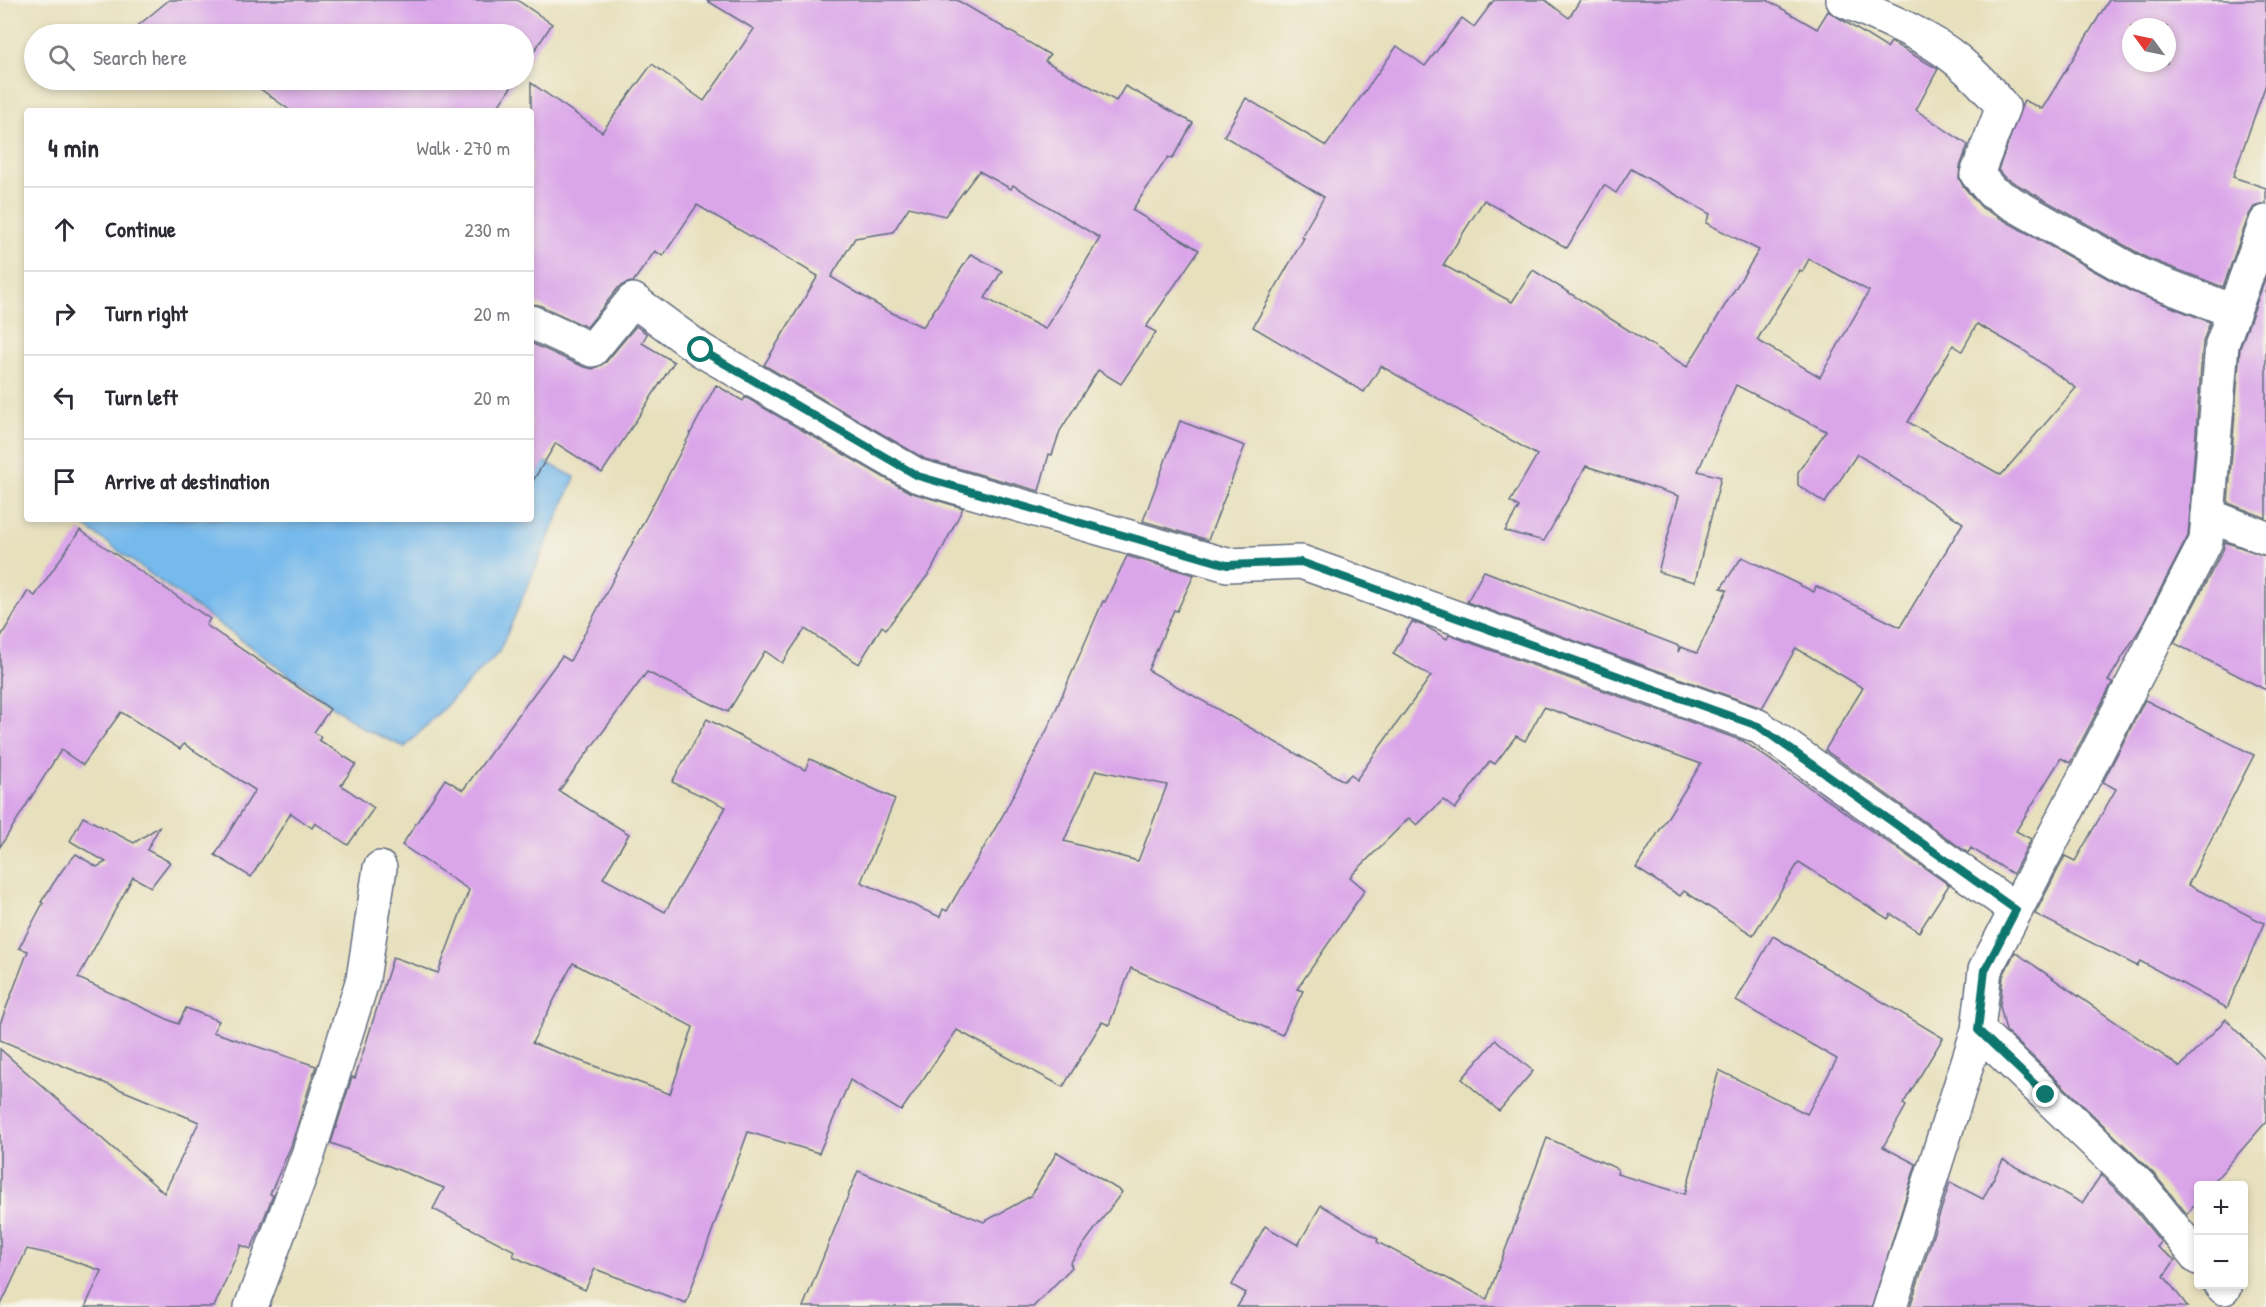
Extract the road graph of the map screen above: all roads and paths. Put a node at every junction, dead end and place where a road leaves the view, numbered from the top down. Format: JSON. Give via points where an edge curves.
{"nodes":[{"id":1,"x":1843,"y":0,"type":"edge"},
{"id":2,"x":2266,"y":222,"type":"edge"},
{"id":3,"x":2233,"y":311,"type":"junction"},
{"id":4,"x":534,"y":323,"type":"edge"},
{"id":5,"x":2208,"y":515,"type":"junction"},
{"id":6,"x":2266,"y":538,"type":"edge"},
{"id":7,"x":380,"y":868,"type":"dead end"},
{"id":8,"x":2016,"y":910,"type":"junction"},
{"id":9,"x":1978,"y":1030,"type":"junction"},
{"id":10,"x":2194,"y":1252,"type":"edge"},
{"id":11,"x":251,"y":1307,"type":"edge"},
{"id":12,"x":1890,"y":1307,"type":"edge"}],
"edges":[{"from":1,"to":3,"type":"street","via":[[1900,25],[1956,59],[2003,106],[1977,174],[1992,192],[2139,275]]},
{"from":2,"to":3,"type":"street"},
{"from":3,"to":5,"type":"street","via":[[2222,344]]},
{"from":4,"to":8,"type":"street","via":[[592,351],[633,300],[701,350],[918,476],[1227,565],[1301,562],[1758,726]]},
{"from":5,"to":6,"type":"street"},
{"from":5,"to":8,"type":"street","via":[[2206,541]]},
{"from":7,"to":11,"type":"street","via":[[363,979],[309,1152]]},
{"from":8,"to":9,"type":"street","via":[[1985,970]]},
{"from":9,"to":10,"type":"street","via":[[2140,1187]]},
{"from":9,"to":12,"type":"street"}]}
